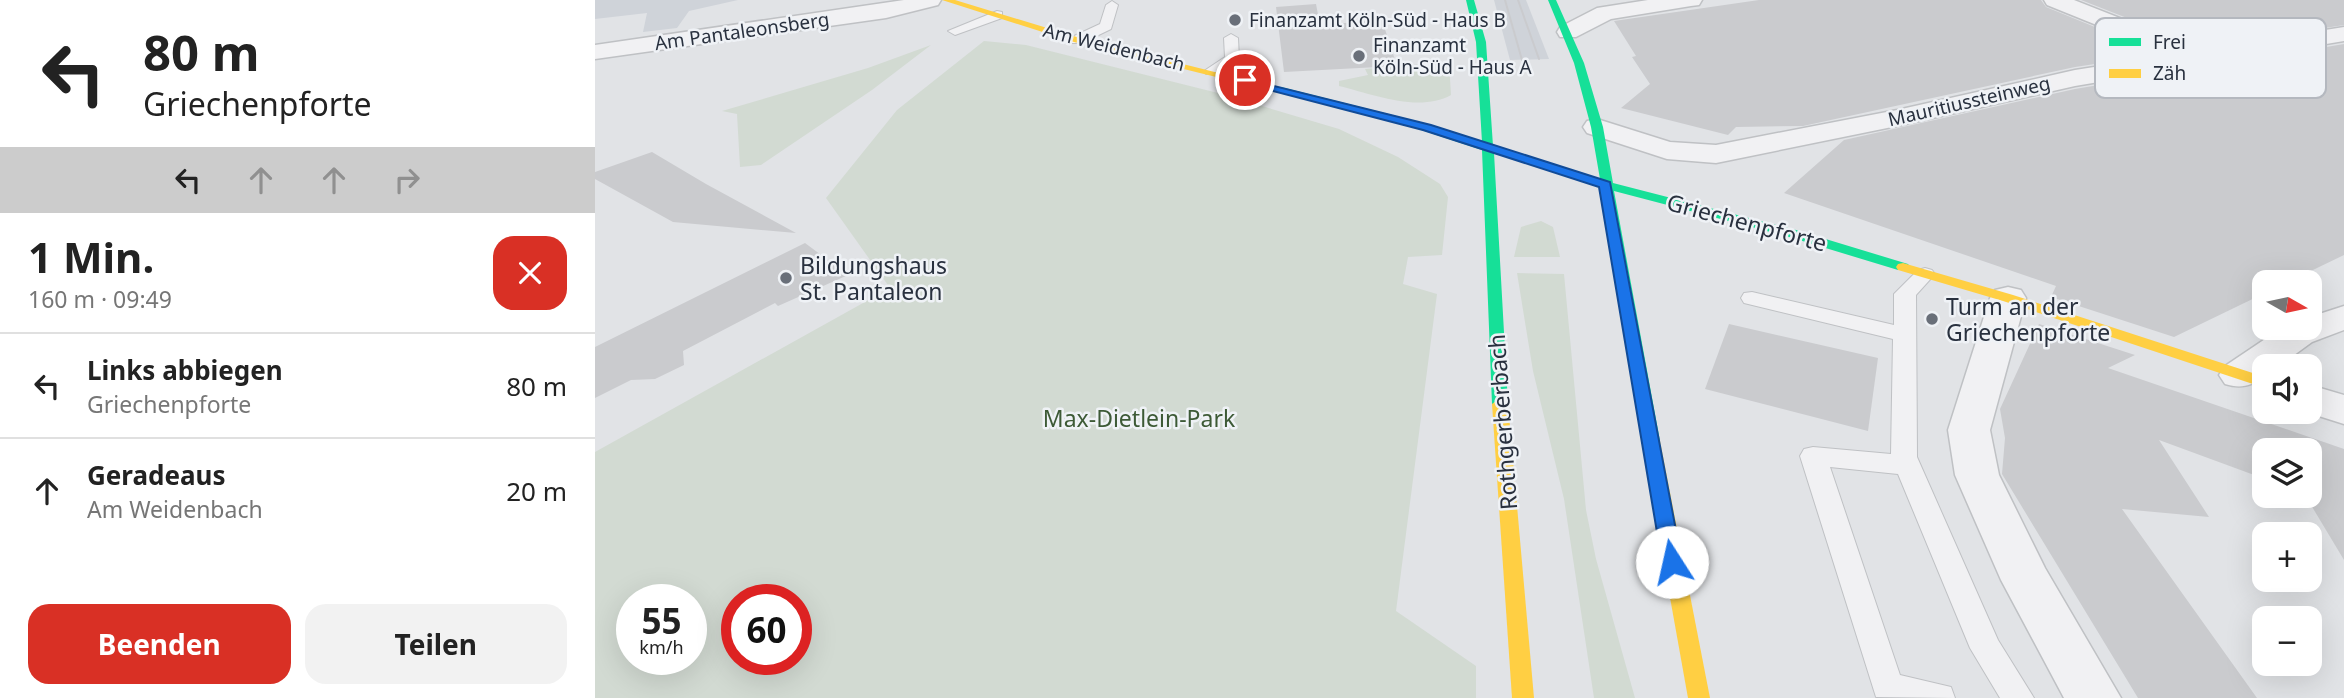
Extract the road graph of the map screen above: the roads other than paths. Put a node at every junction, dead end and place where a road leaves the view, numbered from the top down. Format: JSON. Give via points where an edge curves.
{"nodes":[{"id":1,"x":930,"y":0,"type":"edge"},
{"id":2,"x":946,"y":0,"type":"edge"},
{"id":3,"x":1470,"y":0,"type":"edge"},
{"id":4,"x":1552,"y":0,"type":"edge"},
{"id":5,"x":1691,"y":0,"type":"edge"},
{"id":6,"x":2055,"y":0,"type":"edge"},
{"id":7,"x":1636,"y":3,"type":"edge"},
{"id":8,"x":1112,"y":5,"type":"dead end"},
{"id":9,"x":997,"y":15,"type":"junction"},
{"id":10,"x":2100,"y":18,"type":"edge"},
{"id":11,"x":955,"y":31,"type":"dead end"},
{"id":12,"x":1568,"y":32,"type":"junction"},
{"id":13,"x":2344,"y":34,"type":"edge"},
{"id":14,"x":2326,"y":37,"type":"edge"},
{"id":15,"x":1231,"y":38,"type":"dead end"},
{"id":16,"x":1077,"y":40,"type":"junction"},
{"id":17,"x":595,"y":52,"type":"edge"},
{"id":18,"x":1211,"y":71,"type":"junction"},
{"id":19,"x":2095,"y":74,"type":"edge"},
{"id":20,"x":1597,"y":127,"type":"junction"},
{"id":21,"x":1486,"y":146,"type":"junction"},
{"id":22,"x":1605,"y":185,"type":"junction"},
{"id":23,"x":1925,"y":274,"type":"junction"},
{"id":24,"x":1752,"y":298,"type":"dead end"},
{"id":25,"x":2008,"y":298,"type":"junction"},
{"id":26,"x":2344,"y":317,"type":"edge"},
{"id":27,"x":1905,"y":335,"type":"junction"},
{"id":28,"x":2278,"y":354,"type":"edge"},
{"id":29,"x":2252,"y":379,"type":"edge"},
{"id":30,"x":2322,"y":403,"type":"edge"},
{"id":31,"x":2344,"y":410,"type":"edge"},
{"id":32,"x":1907,"y":465,"type":"junction"},
{"id":33,"x":1523,"y":698,"type":"edge"},
{"id":34,"x":1699,"y":698,"type":"edge"},
{"id":35,"x":1939,"y":698,"type":"edge"},
{"id":36,"x":2018,"y":698,"type":"edge"},
{"id":37,"x":2093,"y":698,"type":"edge"}],
"edges":[{"from":1,"to":17,"type":"street","name":"Am Pantaleonsberg","via":[[886,11]]},
{"from":2,"to":9,"type":"main road","name":"Am Weidenbach"},
{"from":3,"to":21,"type":"main road","name":"Rothgerberbach","via":[[1481,42]]},
{"from":4,"to":12,"type":"main road"},
{"from":5,"to":7,"type":"street"},
{"from":6,"to":10,"type":"street"},
{"from":7,"to":12,"type":"street"},
{"from":8,"to":16,"type":"lane","via":[[1106,26]]},
{"from":9,"to":11,"type":"lane"},
{"from":9,"to":16,"type":"main road","name":"Am Weidenbach"},
{"from":12,"to":20,"type":"main road"},
{"from":13,"to":14,"type":"street","name":"Mauritiussteinweg"},
{"from":15,"to":18,"type":"lane","via":[[1232,59]]},
{"from":16,"to":18,"type":"main road","name":"Am Weidenbach"},
{"from":18,"to":21,"type":"main road","name":"Am Weidenbach"},
{"from":19,"to":20,"type":"street","name":"Mauritiussteinweg","via":[[1716,154],[1667,150]]},
{"from":20,"to":22,"type":"main road"},
{"from":21,"to":22,"type":"main road","name":"Griechenpforte"},
{"from":21,"to":33,"type":"main road","name":"Rothgerberbach","via":[[1497,369]]},
{"from":22,"to":23,"type":"main road","name":"Griechenpforte"},
{"from":22,"to":34,"type":"main road"},
{"from":23,"to":25,"type":"main road","name":"Griechenpforte"},
{"from":23,"to":27,"type":"lane","via":[[1905,294]]},
{"from":24,"to":27,"type":"lane"},
{"from":25,"to":29,"type":"main road","name":"Griechenpforte"},
{"from":25,"to":37,"type":"street","via":[[1969,430],[1977,475],[2026,580]]},
{"from":26,"to":28,"type":"street","via":[[2299,334]]},
{"from":27,"to":32,"type":"lane"},
{"from":30,"to":31,"type":"street"},
{"from":32,"to":35,"type":"lane","via":[[1813,456],[1888,687]]},
{"from":32,"to":36,"type":"lane","via":[[1986,648]]}]}
